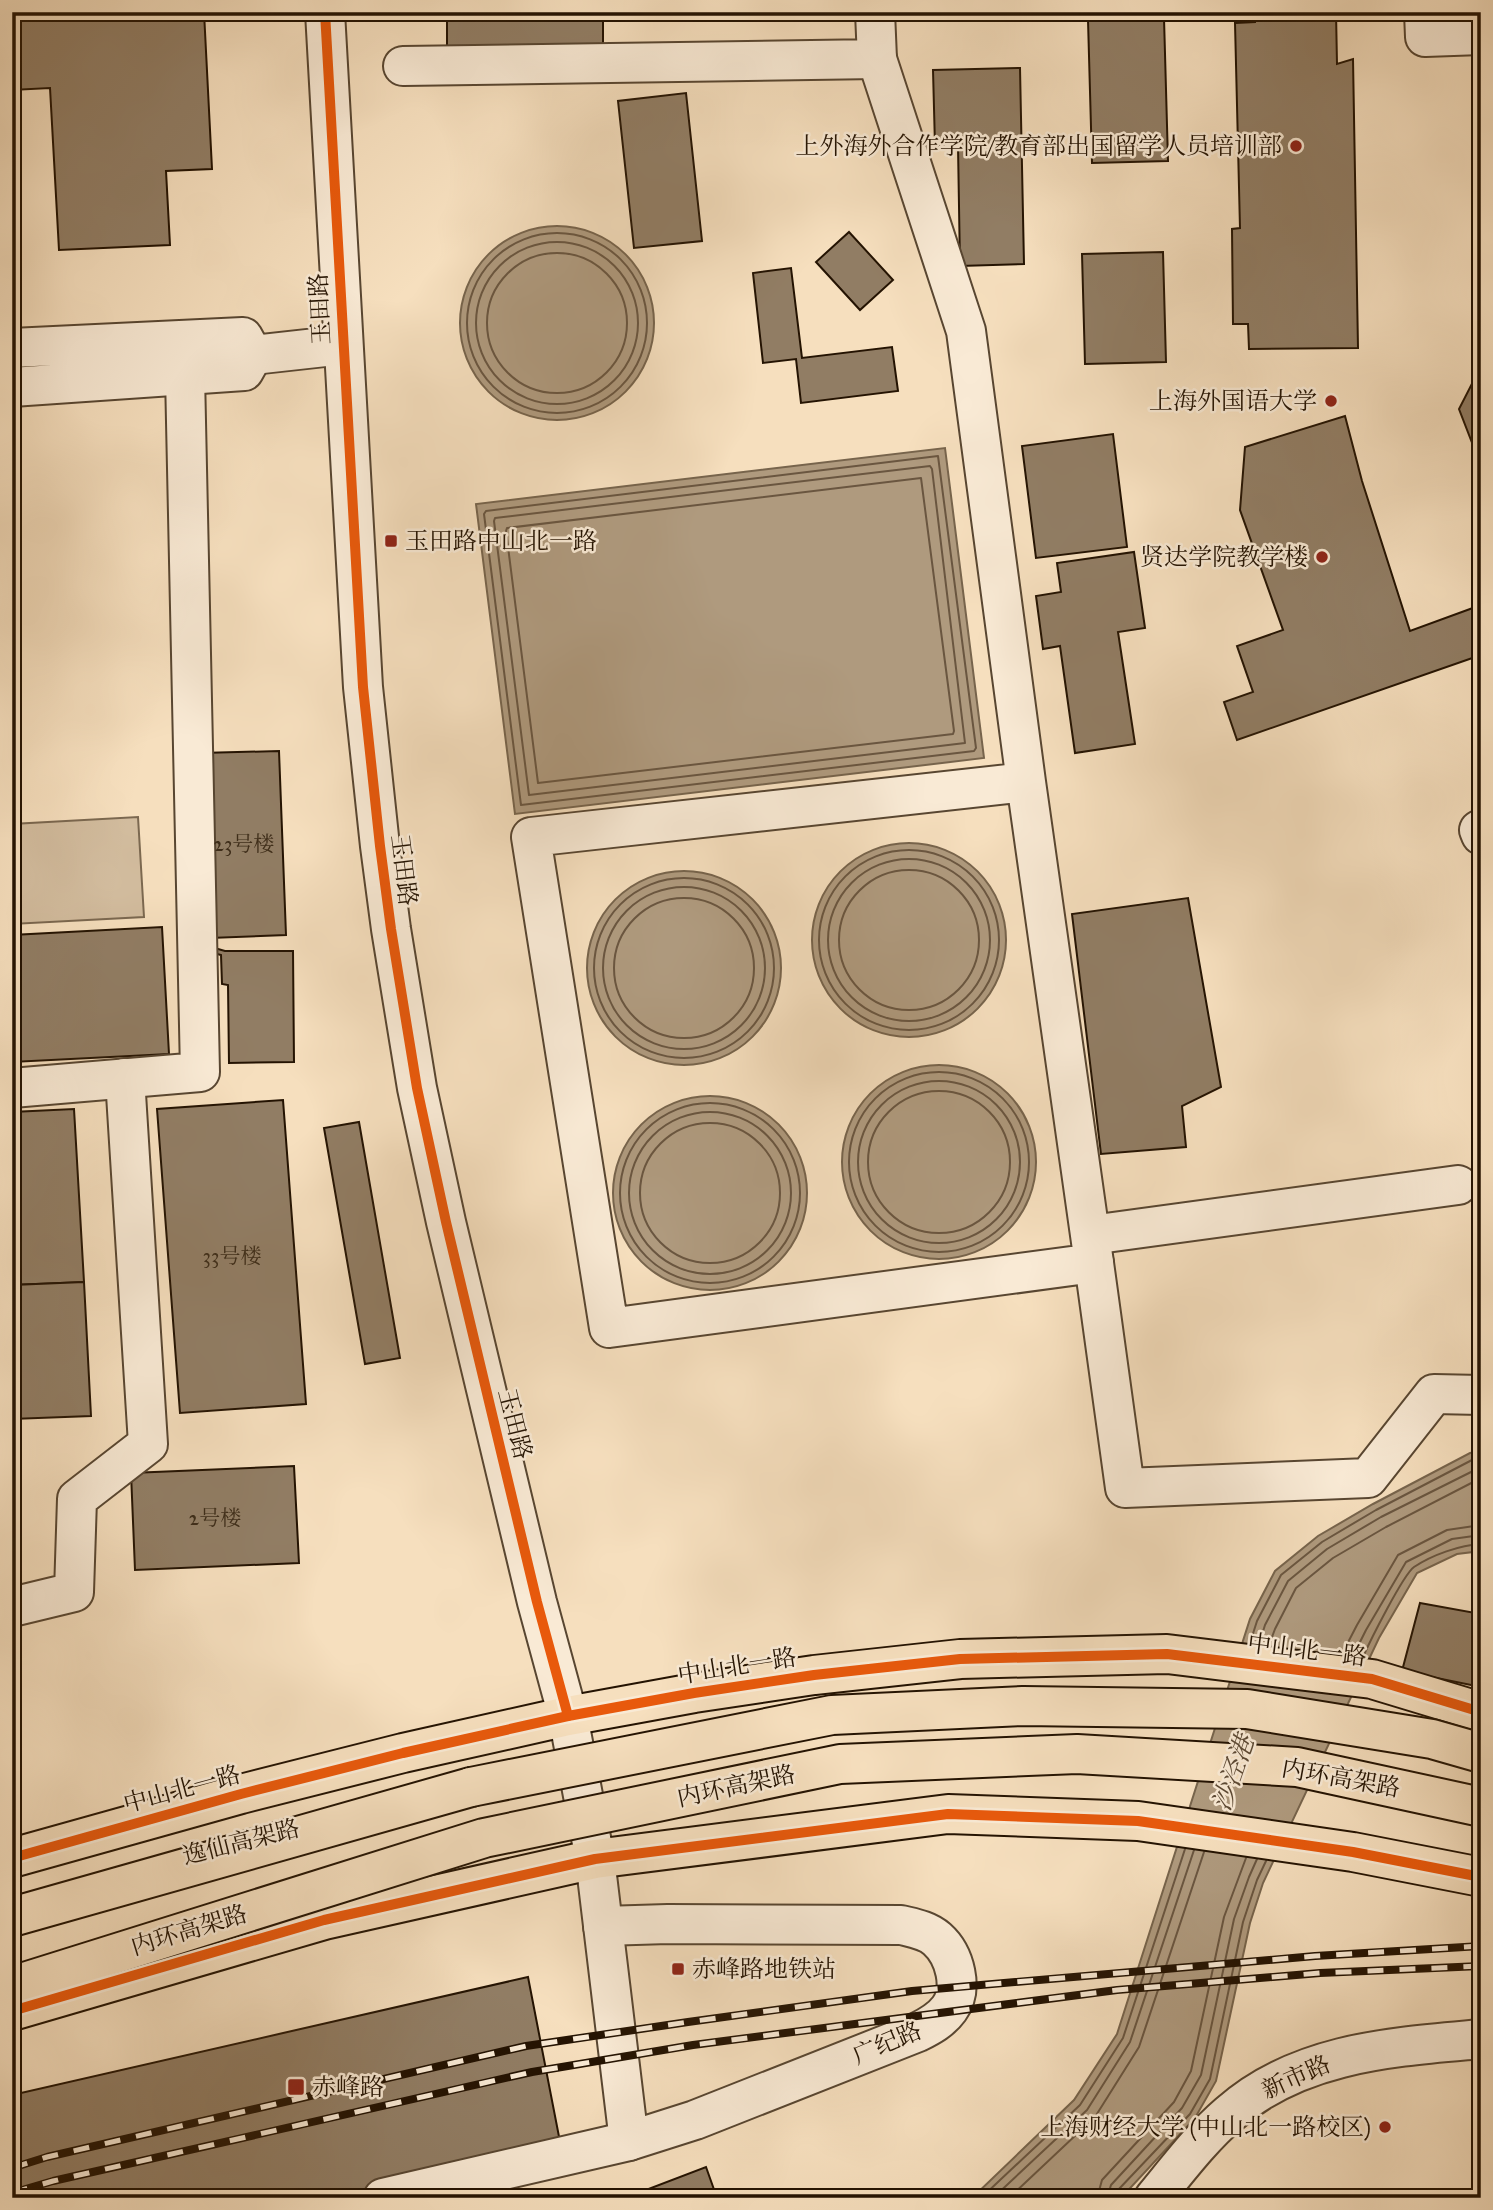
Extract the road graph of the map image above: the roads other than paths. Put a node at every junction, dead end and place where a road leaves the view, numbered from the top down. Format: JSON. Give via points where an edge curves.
{"nodes":[{"id":1,"x":325,"y":12,"type":"edge"},
{"id":2,"x":875,"y":12,"type":"edge"},
{"id":3,"x":1424,"y":12,"type":"edge"},
{"id":4,"x":1481,"y":35,"type":"edge"},
{"id":5,"x":877,"y":59,"type":"junction"},
{"id":6,"x":403,"y":66,"type":"dead end"},
{"id":7,"x":343,"y":345,"type":"junction"},
{"id":8,"x":12,"y":348,"type":"edge"},
{"id":9,"x":253,"y":355,"type":"junction"},
{"id":10,"x":185,"y":375,"type":"junction"},
{"id":11,"x":12,"y":387,"type":"edge"},
{"id":12,"x":1026,"y":782,"type":"junction"},
{"id":13,"x":1481,"y":829,"type":"edge"},
{"id":14,"x":1481,"y":835,"type":"edge"},
{"id":15,"x":125,"y":1078,"type":"junction"},
{"id":16,"x":12,"y":1088,"type":"edge"},
{"id":17,"x":1458,"y":1185,"type":"dead end"},
{"id":18,"x":1093,"y":1249,"type":"junction"},
{"id":19,"x":1481,"y":1395,"type":"edge"},
{"id":20,"x":12,"y":1607,"type":"edge"},
{"id":21,"x":1481,"y":1712,"type":"edge"},
{"id":22,"x":568,"y":1716,"type":"junction"},
{"id":23,"x":1481,"y":1754,"type":"edge"},
{"id":24,"x":471,"y":1787,"type":"junction"},
{"id":25,"x":1481,"y":1807,"type":"edge"},
{"id":26,"x":12,"y":1858,"type":"edge"},
{"id":27,"x":595,"y":1859,"type":"junction"},
{"id":28,"x":1481,"y":1877,"type":"edge"},
{"id":29,"x":12,"y":1898,"type":"edge"},
{"id":30,"x":12,"y":1917,"type":"edge"},
{"id":31,"x":603,"y":1926,"type":"junction"},
{"id":32,"x":12,"y":1986,"type":"edge"},
{"id":33,"x":12,"y":2011,"type":"edge"},
{"id":34,"x":1481,"y":2039,"type":"edge"},
{"id":35,"x":629,"y":2141,"type":"junction"},
{"id":36,"x":383,"y":2198,"type":"edge"},
{"id":37,"x":1154,"y":2198,"type":"edge"}],
"edges":[{"from":1,"to":7,"type":"street","name":"玉田路"},
{"from":2,"to":5,"type":"street"},
{"from":3,"to":4,"type":"street","via":[[1425,37]]},
{"from":5,"to":6,"type":"street"},
{"from":5,"to":12,"type":"street","via":[[966,331]]},
{"from":7,"to":9,"type":"street"},
{"from":7,"to":22,"type":"street","name":"玉田路","via":[[363,687],[403,1008],[471,1330]]},
{"from":8,"to":9,"type":"street","via":[[243,337]]},
{"from":9,"to":10,"type":"street","via":[[244,371]]},
{"from":10,"to":11,"type":"street"},
{"from":10,"to":15,"type":"street","via":[[200,1072]]},
{"from":12,"to":18,"type":"street"},
{"from":12,"to":18,"type":"street","via":[[531,837],[609,1328]]},
{"from":13,"to":14,"type":"street"},
{"from":15,"to":16,"type":"street"},
{"from":15,"to":20,"type":"street","via":[[148,1444],[78,1499],[74,1592]]},
{"from":17,"to":18,"type":"street"},
{"from":18,"to":19,"type":"street","via":[[1125,1488],[1368,1478],[1434,1394]]},
{"from":21,"to":22,"type":"main road","name":"中山北一路","via":[[1372,1679],[1167,1654],[960,1659],[814,1675]]},
{"from":22,"to":26,"type":"main road","name":"中山北一路","via":[[241,1794]]},
{"from":22,"to":27,"type":"street","name":"玉田路"},
{"from":23,"to":24,"type":"main road","name":"内环高架路","bridge":true,"via":[[1432,1739],[1247,1709],[1023,1706],[832,1715]]},
{"from":24,"to":29,"type":"main road","name":"逸仙高架路"},
{"from":24,"to":30,"type":"main road","name":"内环高架路"},
{"from":25,"to":32,"type":"main road","name":"内环高架路","bridge":true,"via":[[1297,1767],[1077,1754],[840,1765],[484,1838]]},
{"from":27,"to":28,"type":"main road","via":[[948,1814],[1138,1821],[1353,1852]]},
{"from":27,"to":31,"type":"street"},
{"from":27,"to":33,"type":"main road","via":[[324,1920]]},
{"from":31,"to":35,"type":"street"},
{"from":31,"to":35,"type":"street","name":"广纪路","via":[[901,1925],[936,1938],[956,1974],[950,2008],[918,2032],[695,2120]]},
{"from":34,"to":37,"type":"street","name":"新市路","via":[[1390,2048],[1294,2072],[1228,2114]]},
{"from":35,"to":36,"type":"street","name":"广纪路"}]}
